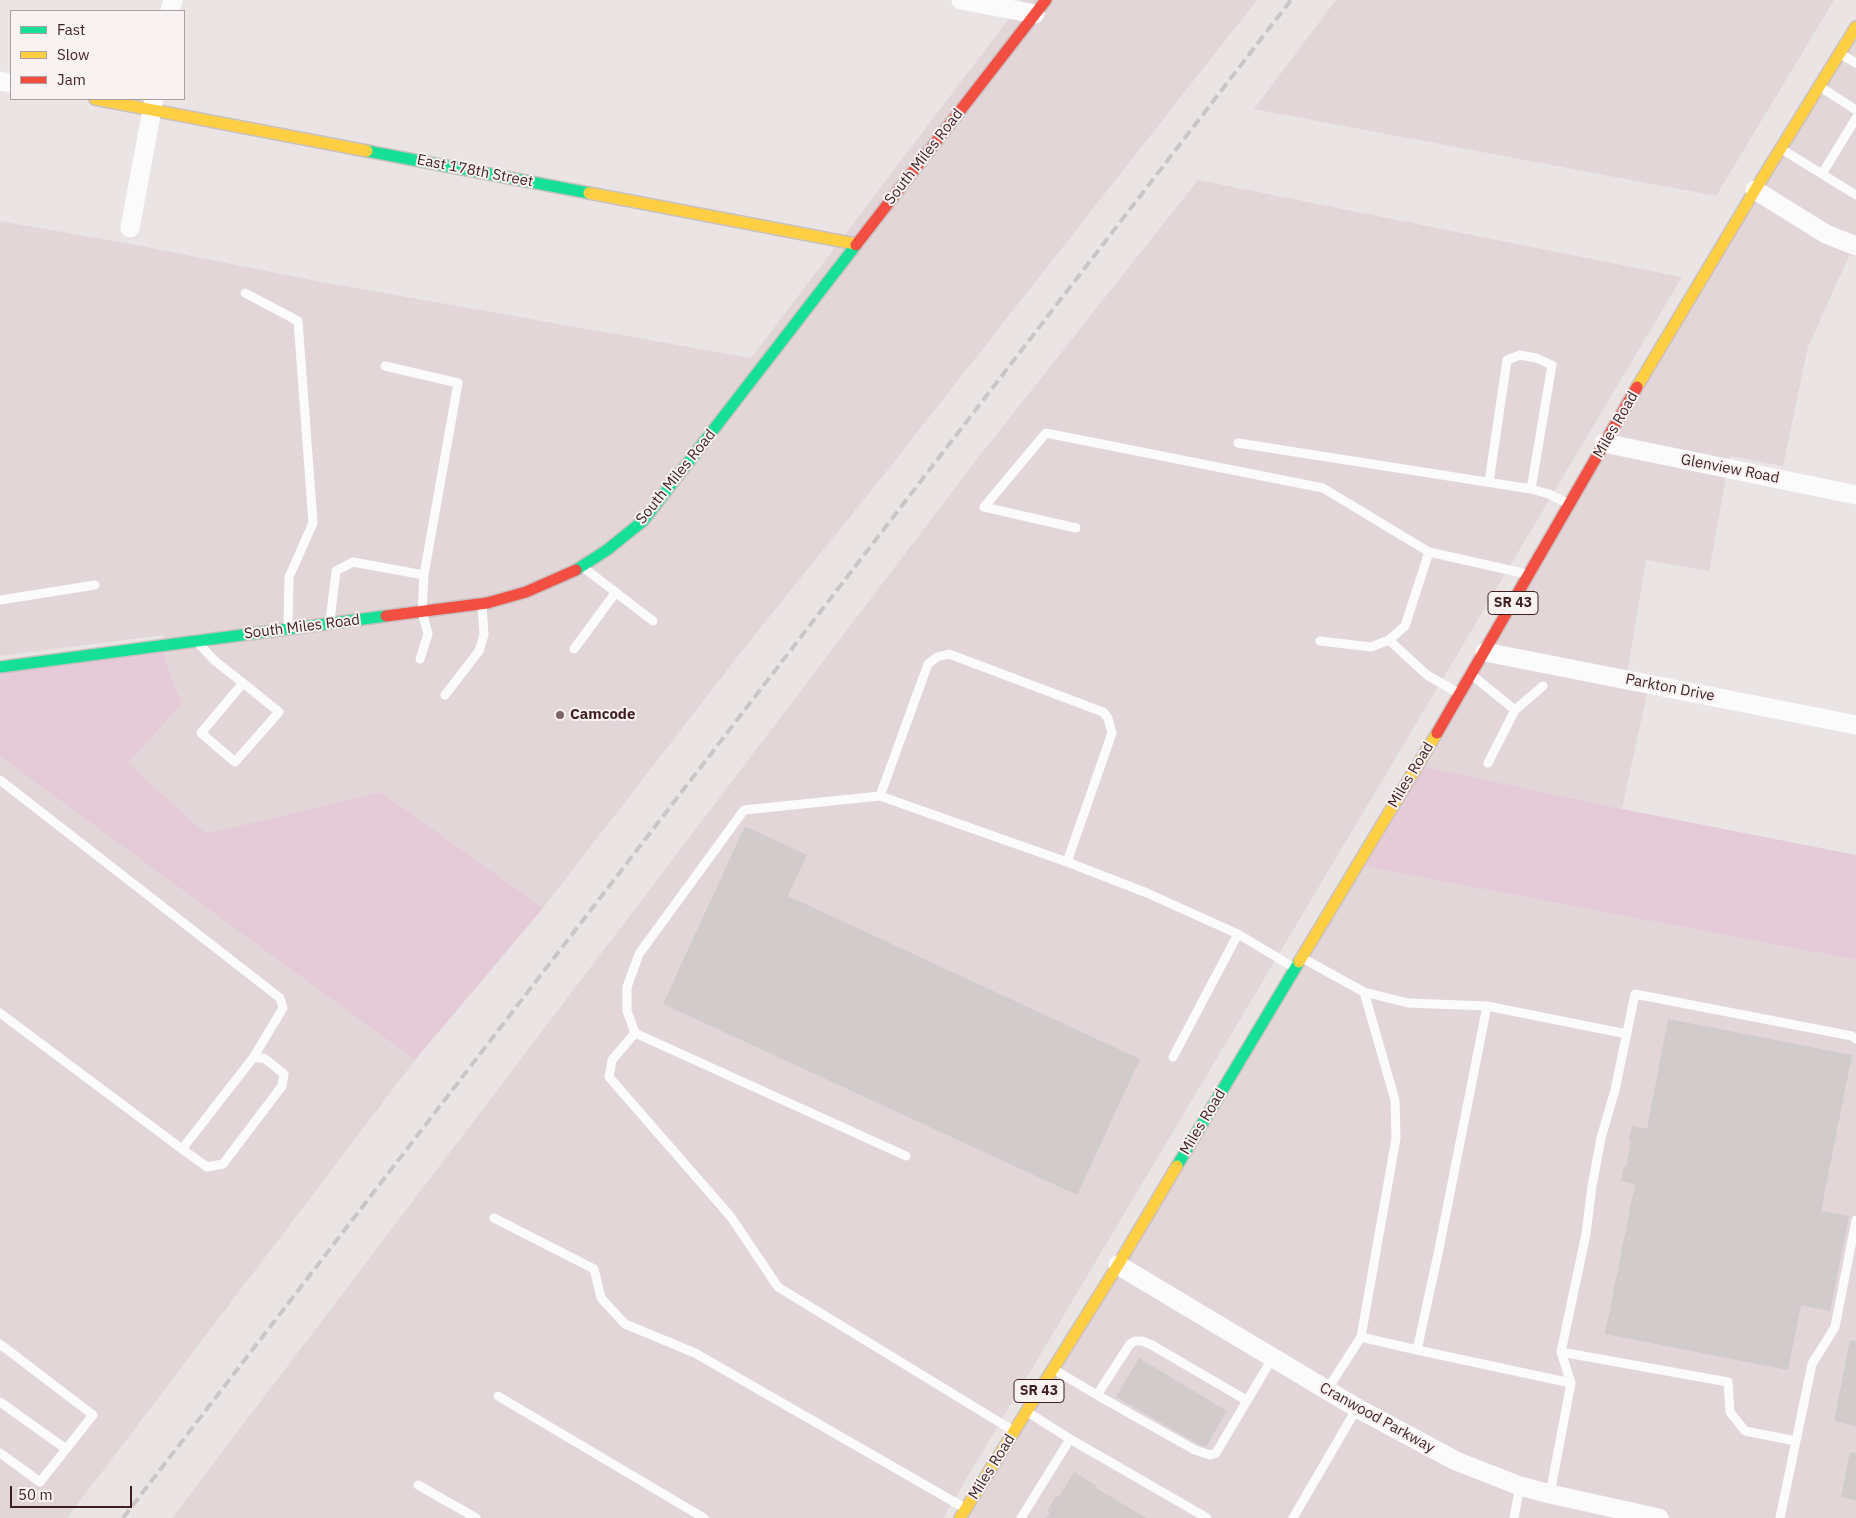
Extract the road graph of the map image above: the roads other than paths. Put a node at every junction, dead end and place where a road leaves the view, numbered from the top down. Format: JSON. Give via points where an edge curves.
{"nodes":[{"id":1,"x":961,"y":0,"type":"edge"},
{"id":2,"x":1041,"y":7,"type":"edge"},
{"id":3,"x":1856,"y":27,"type":"edge"},
{"id":4,"x":1840,"y":53,"type":"junction"},
{"id":5,"x":1856,"y":63,"type":"edge"},
{"id":6,"x":1819,"y":86,"type":"junction"},
{"id":7,"x":106,"y":100,"type":"edge"},
{"id":8,"x":153,"y":104,"type":"edge"},
{"id":9,"x":1856,"y":110,"type":"edge"},
{"id":10,"x":1856,"y":118,"type":"edge"},
{"id":11,"x":1780,"y":148,"type":"junction"},
{"id":12,"x":1822,"y":174,"type":"junction"},
{"id":13,"x":1754,"y":190,"type":"junction"},
{"id":14,"x":1856,"y":195,"type":"edge"},
{"id":15,"x":130,"y":228,"type":"dead end"},
{"id":16,"x":856,"y":244,"type":"junction"},
{"id":17,"x":1856,"y":246,"type":"edge"},
{"id":18,"x":245,"y":292,"type":"dead end"},
{"id":19,"x":385,"y":366,"type":"dead end"},
{"id":20,"x":1238,"y":443,"type":"dead end"},
{"id":21,"x":1604,"y":443,"type":"junction"},
{"id":22,"x":1489,"y":482,"type":"junction"},
{"id":23,"x":1530,"y":489,"type":"junction"},
{"id":24,"x":1856,"y":495,"type":"edge"},
{"id":25,"x":1570,"y":504,"type":"junction"},
{"id":26,"x":1076,"y":528,"type":"dead end"},
{"id":27,"x":1430,"y":552,"type":"junction"},
{"id":28,"x":582,"y":566,"type":"junction"},
{"id":29,"x":1530,"y":574,"type":"junction"},
{"id":30,"x":424,"y":575,"type":"junction"},
{"id":31,"x":96,"y":585,"type":"dead end"},
{"id":32,"x":616,"y":592,"type":"junction"},
{"id":33,"x":0,"y":600,"type":"edge"},
{"id":34,"x":482,"y":604,"type":"junction"},
{"id":35,"x":422,"y":612,"type":"junction"},
{"id":36,"x":653,"y":621,"type":"dead end"},
{"id":37,"x":330,"y":624,"type":"junction"},
{"id":38,"x":288,"y":629,"type":"junction"},
{"id":39,"x":1389,"y":640,"type":"junction"},
{"id":40,"x":197,"y":641,"type":"junction"},
{"id":41,"x":1320,"y":641,"type":"dead end"},
{"id":42,"x":574,"y":649,"type":"dead end"},
{"id":43,"x":1485,"y":652,"type":"junction"},
{"id":44,"x":420,"y":659,"type":"dead end"},
{"id":45,"x":0,"y":667,"type":"edge"},
{"id":46,"x":1471,"y":674,"type":"junction"},
{"id":47,"x":243,"y":683,"type":"junction"},
{"id":48,"x":1543,"y":686,"type":"dead end"},
{"id":49,"x":1460,"y":693,"type":"junction"},
{"id":50,"x":445,"y":696,"type":"dead end"},
{"id":51,"x":1516,"y":710,"type":"junction"},
{"id":52,"x":1856,"y":725,"type":"edge"},
{"id":53,"x":1488,"y":763,"type":"dead end"},
{"id":54,"x":0,"y":780,"type":"edge"},
{"id":55,"x":880,"y":796,"type":"junction"},
{"id":56,"x":1067,"y":862,"type":"junction"},
{"id":57,"x":1238,"y":934,"type":"junction"},
{"id":58,"x":1302,"y":958,"type":"junction"},
{"id":59,"x":1295,"y":968,"type":"junction"},
{"id":60,"x":1364,"y":992,"type":"junction"},
{"id":61,"x":1487,"y":1006,"type":"junction"},
{"id":62,"x":0,"y":1013,"type":"edge"},
{"id":63,"x":635,"y":1033,"type":"junction"},
{"id":64,"x":1627,"y":1034,"type":"junction"},
{"id":65,"x":1856,"y":1039,"type":"edge"},
{"id":66,"x":1173,"y":1057,"type":"dead end"},
{"id":67,"x":253,"y":1058,"type":"junction"},
{"id":68,"x":182,"y":1149,"type":"junction"},
{"id":69,"x":906,"y":1156,"type":"dead end"},
{"id":70,"x":494,"y":1218,"type":"dead end"},
{"id":71,"x":1856,"y":1220,"type":"edge"},
{"id":72,"x":1118,"y":1265,"type":"junction"},
{"id":73,"x":1361,"y":1337,"type":"junction"},
{"id":74,"x":0,"y":1344,"type":"edge"},
{"id":75,"x":1417,"y":1350,"type":"junction"},
{"id":76,"x":1561,"y":1352,"type":"junction"},
{"id":77,"x":1273,"y":1357,"type":"junction"},
{"id":78,"x":1053,"y":1369,"type":"junction"},
{"id":79,"x":1571,"y":1383,"type":"junction"},
{"id":80,"x":1327,"y":1390,"type":"junction"},
{"id":81,"x":1097,"y":1395,"type":"junction"},
{"id":82,"x":498,"y":1396,"type":"dead end"},
{"id":83,"x":1246,"y":1400,"type":"junction"},
{"id":84,"x":0,"y":1402,"type":"edge"},
{"id":85,"x":1358,"y":1408,"type":"junction"},
{"id":86,"x":1026,"y":1412,"type":"junction"},
{"id":87,"x":1014,"y":1432,"type":"junction"},
{"id":88,"x":1070,"y":1439,"type":"junction"},
{"id":89,"x":1796,"y":1441,"type":"junction"},
{"id":90,"x":66,"y":1449,"type":"junction"},
{"id":91,"x":0,"y":1453,"type":"edge"},
{"id":92,"x":418,"y":1485,"type":"dead end"},
{"id":93,"x":1520,"y":1486,"type":"junction"},
{"id":94,"x":1550,"y":1494,"type":"junction"},
{"id":95,"x":963,"y":1513,"type":"edge"},
{"id":96,"x":476,"y":1518,"type":"edge"},
{"id":97,"x":704,"y":1518,"type":"edge"},
{"id":98,"x":1021,"y":1518,"type":"edge"},
{"id":99,"x":1207,"y":1518,"type":"edge"},
{"id":100,"x":1293,"y":1518,"type":"edge"},
{"id":101,"x":1514,"y":1518,"type":"edge"},
{"id":102,"x":1659,"y":1518,"type":"edge"},
{"id":103,"x":1780,"y":1518,"type":"edge"}],
"edges":[{"from":1,"to":2,"type":"street"},
{"from":2,"to":16,"type":"street","name":"South Miles Road"},
{"from":3,"to":4,"type":"street","name":"Miles Road","number":"SR 43"},
{"from":4,"to":5,"type":"lane"},
{"from":4,"to":6,"type":"street","name":"Miles Road","number":"SR 43"},
{"from":6,"to":9,"type":"lane"},
{"from":6,"to":11,"type":"street","name":"Miles Road","number":"SR 43"},
{"from":7,"to":8,"type":"street","name":"East 178th Street"},
{"from":8,"to":15,"type":"street"},
{"from":8,"to":16,"type":"street","name":"East 178th Street"},
{"from":10,"to":12,"type":"lane"},
{"from":11,"to":12,"type":"lane"},
{"from":11,"to":13,"type":"street","name":"Miles Road","number":"SR 43"},
{"from":12,"to":14,"type":"lane"},
{"from":13,"to":17,"type":"street","via":[[1826,234]]},
{"from":13,"to":21,"type":"street","name":"Miles Road","number":"SR 43"},
{"from":16,"to":28,"type":"street","name":"South Miles Road","via":[[644,521]]},
{"from":18,"to":38,"type":"lane","via":[[298,321],[312,523],[289,577]]},
{"from":19,"to":30,"type":"lane","via":[[458,382]]},
{"from":20,"to":22,"type":"lane"},
{"from":21,"to":24,"type":"street","name":"Glenview Road"},
{"from":21,"to":25,"type":"street","name":"Miles Road","number":"SR 43"},
{"from":22,"to":23,"type":"lane"},
{"from":22,"to":23,"type":"lane","via":[[1507,360],[1520,356],[1536,358],[1552,365]]},
{"from":23,"to":25,"type":"lane"},
{"from":25,"to":29,"type":"street","name":"Miles Road","number":"SR 43"},
{"from":26,"to":27,"type":"lane","via":[[984,507],[1046,433],[1323,488]]},
{"from":27,"to":29,"type":"lane"},
{"from":27,"to":39,"type":"lane","via":[[1405,626]]},
{"from":28,"to":32,"type":"lane"},
{"from":28,"to":34,"type":"street","name":"South Miles Road","via":[[526,592]]},
{"from":29,"to":43,"type":"street","name":"Miles Road","number":"SR 43"},
{"from":30,"to":35,"type":"lane"},
{"from":30,"to":37,"type":"lane","via":[[354,562],[336,571]]},
{"from":31,"to":33,"type":"lane"},
{"from":32,"to":36,"type":"lane"},
{"from":32,"to":42,"type":"lane"},
{"from":34,"to":35,"type":"street","name":"South Miles Road"},
{"from":34,"to":50,"type":"lane","via":[[484,635],[479,651]]},
{"from":35,"to":37,"type":"street","name":"South Miles Road"},
{"from":35,"to":44,"type":"lane","via":[[428,634]]},
{"from":37,"to":38,"type":"street","name":"South Miles Road"},
{"from":38,"to":40,"type":"street","name":"South Miles Road"},
{"from":39,"to":41,"type":"lane","via":[[1371,647]]},
{"from":39,"to":49,"type":"lane","via":[[1427,675]]},
{"from":40,"to":45,"type":"street","name":"South Miles Road"},
{"from":40,"to":47,"type":"lane","via":[[215,661]]},
{"from":43,"to":46,"type":"street","name":"Miles Road","number":"SR 43"},
{"from":43,"to":52,"type":"street","name":"Parkton Drive"},
{"from":46,"to":49,"type":"street","name":"Miles Road","number":"SR 43"},
{"from":46,"to":51,"type":"lane"},
{"from":47,"to":47,"type":"lane","via":[[279,712],[235,762],[201,734]]},
{"from":48,"to":51,"type":"lane"},
{"from":49,"to":58,"type":"street","name":"Miles Road","number":"SR 43"},
{"from":51,"to":53,"type":"lane"},
{"from":54,"to":67,"type":"lane","via":[[280,998],[283,1008]]},
{"from":55,"to":56,"type":"lane"},
{"from":55,"to":56,"type":"lane","via":[[928,664],[949,654],[1103,712],[1108,718],[1112,733]]},
{"from":55,"to":63,"type":"lane","via":[[744,810],[639,954],[627,987],[627,1011]]},
{"from":56,"to":57,"type":"lane"},
{"from":57,"to":59,"type":"lane"},
{"from":57,"to":66,"type":"lane"},
{"from":58,"to":59,"type":"street","name":"Miles Road","number":"SR 43"},
{"from":58,"to":60,"type":"lane"},
{"from":59,"to":72,"type":"street","name":"Miles Road","number":"SR 43"},
{"from":60,"to":61,"type":"lane","via":[[1408,1003]]},
{"from":60,"to":73,"type":"lane","via":[[1394,1100],[1396,1138]]},
{"from":61,"to":64,"type":"lane"},
{"from":61,"to":75,"type":"lane"},
{"from":62,"to":68,"type":"lane"},
{"from":63,"to":69,"type":"lane"},
{"from":63,"to":87,"type":"lane","via":[[612,1060],[609,1076],[731,1217],[778,1287]]},
{"from":64,"to":65,"type":"lane","via":[[1635,994]]},
{"from":64,"to":76,"type":"lane","via":[[1601,1138],[1586,1234]]},
{"from":67,"to":68,"type":"lane"},
{"from":67,"to":68,"type":"lane","via":[[264,1058],[284,1074],[282,1086],[223,1164],[207,1168]]},
{"from":70,"to":95,"type":"lane","via":[[594,1269],[601,1298],[625,1324],[695,1353]]},
{"from":71,"to":89,"type":"lane","via":[[1835,1327],[1812,1364]]},
{"from":72,"to":77,"type":"street","name":"Cranwood Parkway"},
{"from":72,"to":78,"type":"street","name":"Miles Road","number":"SR 43"},
{"from":73,"to":75,"type":"lane"},
{"from":73,"to":80,"type":"lane"},
{"from":74,"to":90,"type":"lane","via":[[93,1415]]},
{"from":75,"to":79,"type":"lane"},
{"from":76,"to":79,"type":"lane"},
{"from":76,"to":89,"type":"lane","via":[[1728,1382],[1730,1412],[1745,1431]]},
{"from":77,"to":80,"type":"street","name":"Cranwood Parkway"},
{"from":77,"to":83,"type":"lane"},
{"from":78,"to":81,"type":"lane"},
{"from":78,"to":86,"type":"street","name":"Miles Road","number":"SR 43"},
{"from":79,"to":94,"type":"lane"},
{"from":80,"to":85,"type":"street","name":"Cranwood Parkway"},
{"from":81,"to":83,"type":"lane","via":[[1130,1344],[1142,1341]]},
{"from":81,"to":83,"type":"lane","via":[[1195,1450],[1210,1455],[1216,1453]]},
{"from":82,"to":97,"type":"lane"},
{"from":84,"to":90,"type":"lane"},
{"from":85,"to":93,"type":"street","name":"Cranwood Parkway","via":[[1456,1461]]},
{"from":85,"to":100,"type":"lane"},
{"from":86,"to":87,"type":"street","name":"Miles Road","number":"SR 43"},
{"from":86,"to":88,"type":"lane"},
{"from":87,"to":95,"type":"street","name":"Miles Road","number":"SR 43"},
{"from":88,"to":98,"type":"lane"},
{"from":88,"to":99,"type":"lane"},
{"from":89,"to":103,"type":"lane"},
{"from":90,"to":91,"type":"lane","via":[[40,1482]]},
{"from":92,"to":96,"type":"lane"},
{"from":93,"to":94,"type":"street","name":"Cranwood Parkway"},
{"from":93,"to":101,"type":"lane"},
{"from":94,"to":102,"type":"street","name":"Cranwood Parkway"}]}
